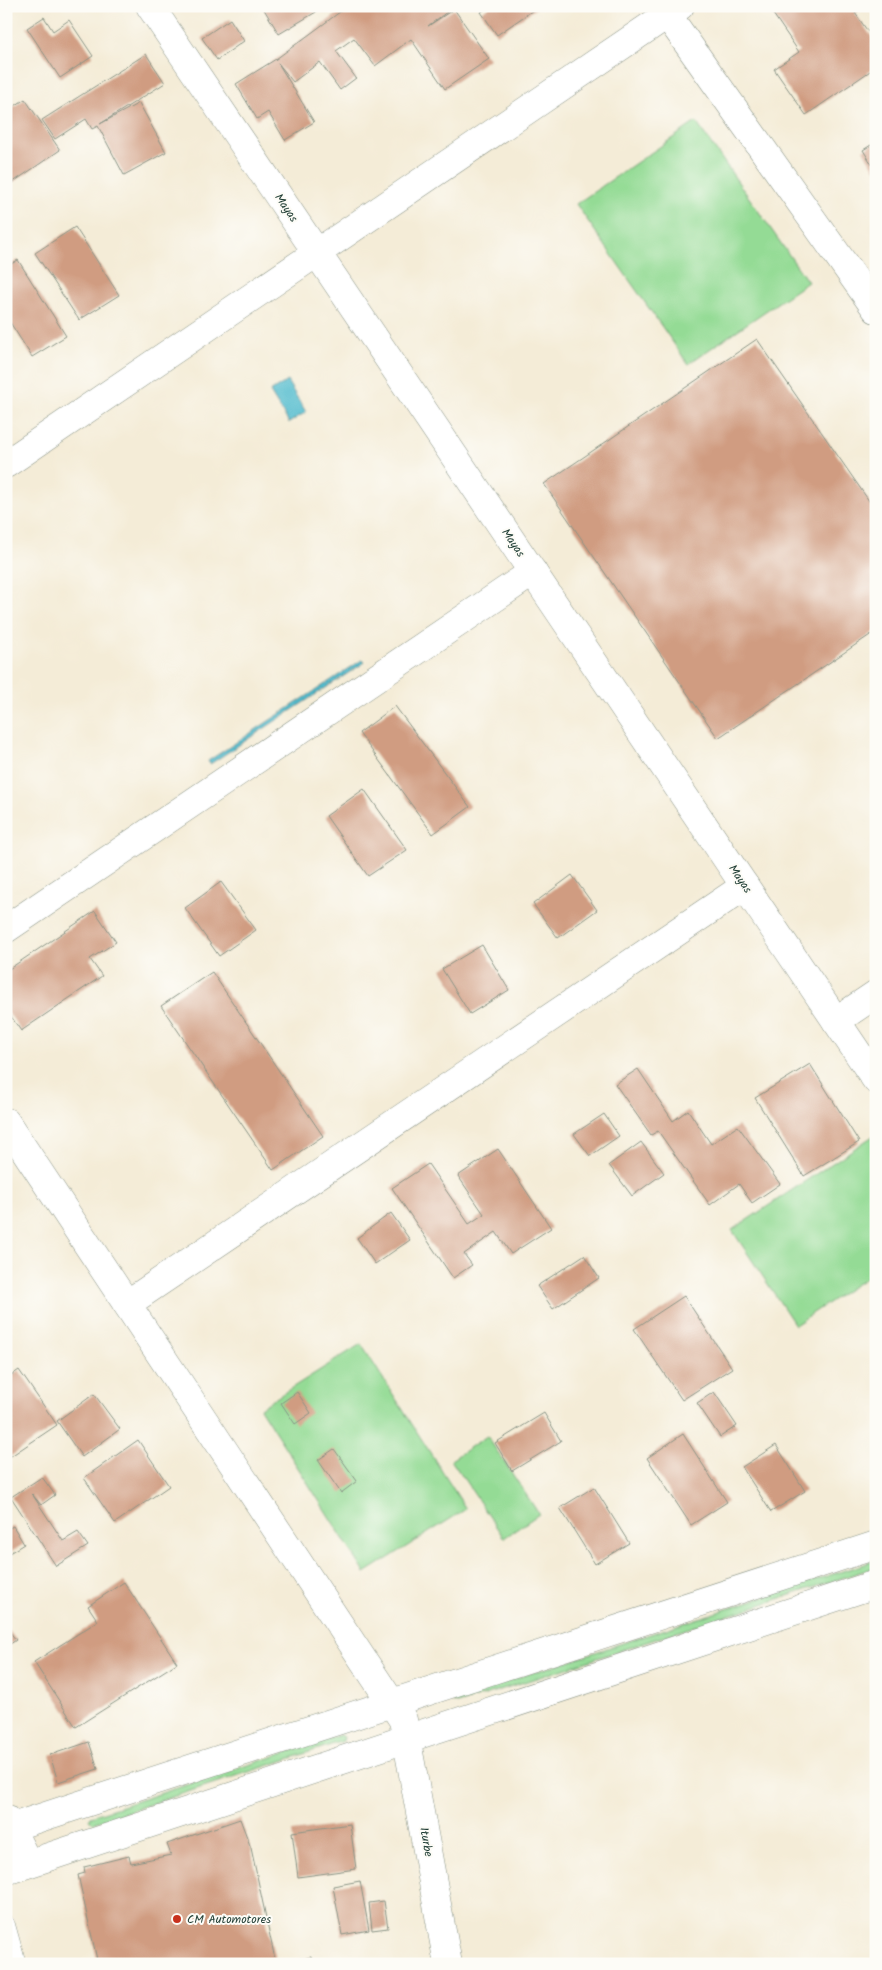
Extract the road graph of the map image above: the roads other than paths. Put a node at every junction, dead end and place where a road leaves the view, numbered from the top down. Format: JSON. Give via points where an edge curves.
{"nodes":[{"id":1,"x":150,"y":6,"type":"edge"},
{"id":2,"x":669,"y":9,"type":"edge"},
{"id":3,"x":317,"y":253,"type":"junction"},
{"id":4,"x":876,"y":310,"type":"edge"},
{"id":5,"x":6,"y":464,"type":"edge"},
{"id":6,"x":533,"y":572,"type":"junction"},
{"id":7,"x":745,"y":886,"type":"junction"},
{"id":8,"x":6,"y":929,"type":"edge"},
{"id":9,"x":876,"y":994,"type":"edge"},
{"id":10,"x":836,"y":1021,"type":"junction"},
{"id":11,"x":876,"y":1080,"type":"edge"},
{"id":12,"x":6,"y":1122,"type":"edge"},
{"id":13,"x":127,"y":1304,"type":"junction"},
{"id":14,"x":876,"y":1545,"type":"edge"},
{"id":15,"x":876,"y":1584,"type":"edge"},
{"id":16,"x":401,"y":1720,"type":"junction"},
{"id":17,"x":8,"y":1825,"type":"edge"},
{"id":18,"x":17,"y":1867,"type":"edge"},
{"id":19,"x":6,"y":1925,"type":"edge"},
{"id":20,"x":17,"y":1964,"type":"edge"},
{"id":21,"x":448,"y":1964,"type":"edge"}],
"edges":[{"from":1,"to":3,"type":"street","name":"Mayas"},
{"from":2,"to":3,"type":"street"},
{"from":2,"to":4,"type":"street"},
{"from":3,"to":5,"type":"street"},
{"from":3,"to":6,"type":"street","name":"Mayas"},
{"from":6,"to":7,"type":"street","name":"Mayas"},
{"from":6,"to":8,"type":"street"},
{"from":7,"to":10,"type":"street","name":"Mayas"},
{"from":7,"to":13,"type":"street"},
{"from":9,"to":10,"type":"street"},
{"from":10,"to":11,"type":"street","name":"Mayas"},
{"from":12,"to":13,"type":"street"},
{"from":13,"to":16,"type":"street"},
{"from":14,"to":16,"type":"street"},
{"from":15,"to":16,"type":"street"},
{"from":16,"to":17,"type":"street"},
{"from":16,"to":18,"type":"street"},
{"from":16,"to":21,"type":"street","name":"Iturbe"},
{"from":17,"to":18,"type":"street"},
{"from":19,"to":20,"type":"lane"}]}
